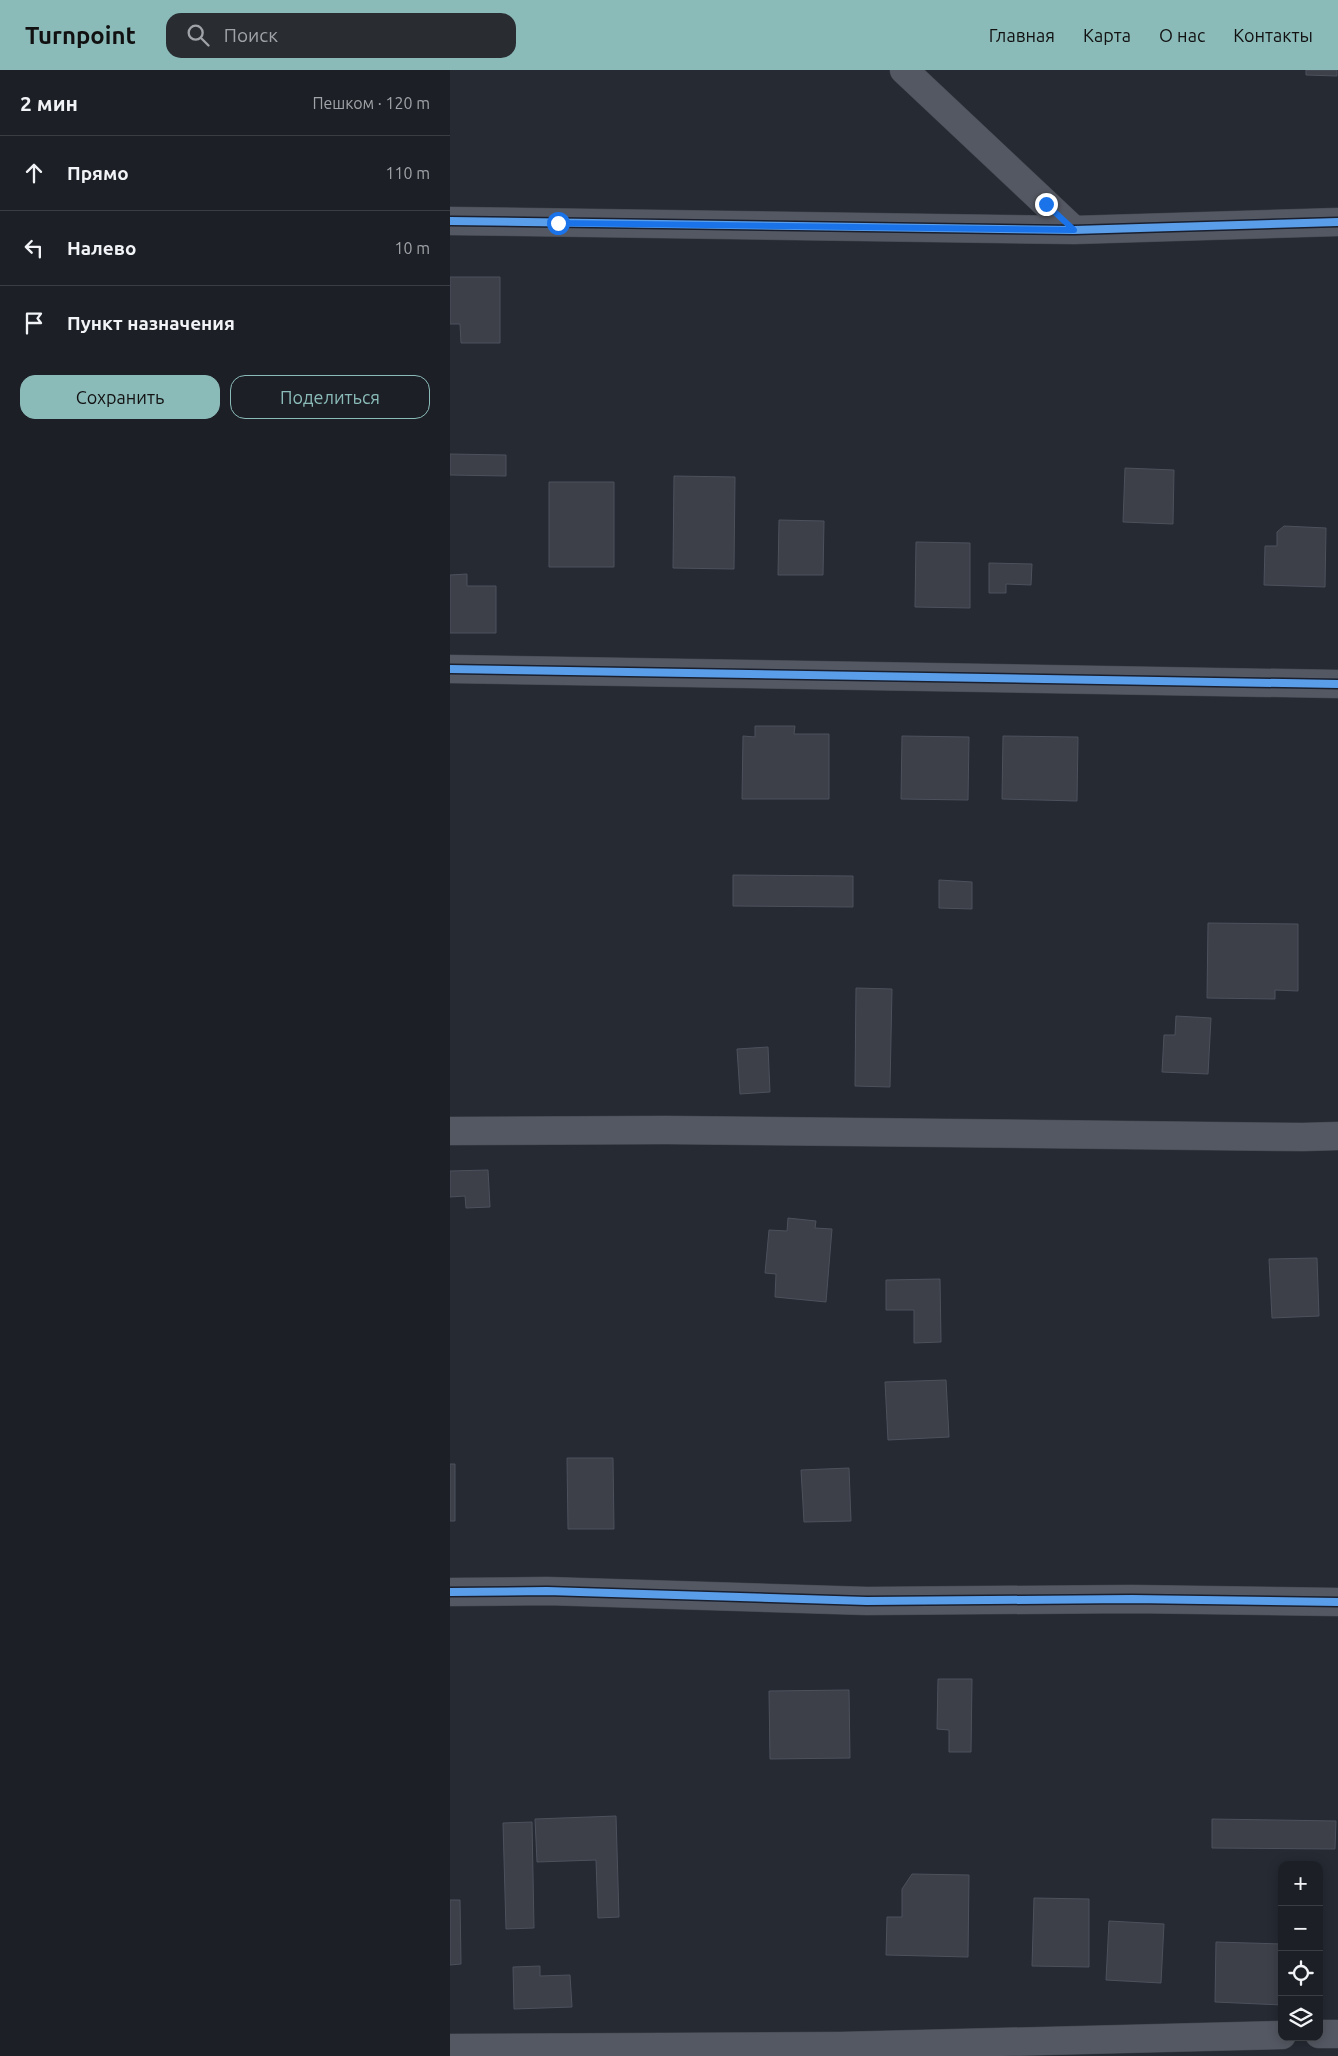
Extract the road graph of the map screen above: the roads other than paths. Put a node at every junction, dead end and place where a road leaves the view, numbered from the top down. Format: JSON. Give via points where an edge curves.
{"nodes":[{"id":1,"x":904,"y":70,"type":"edge"},
{"id":2,"x":450,"y":220,"type":"edge"},
{"id":3,"x":1338,"y":222,"type":"edge"},
{"id":4,"x":1074,"y":230,"type":"junction"},
{"id":5,"x":450,"y":669,"type":"edge"},
{"id":6,"x":1338,"y":684,"type":"edge"},
{"id":7,"x":450,"y":1131,"type":"edge"},
{"id":8,"x":1338,"y":1136,"type":"edge"},
{"id":9,"x":450,"y":1592,"type":"edge"},
{"id":10,"x":1338,"y":1602,"type":"edge"},
{"id":11,"x":1323,"y":2034,"type":"edge"},
{"id":12,"x":1338,"y":2034,"type":"edge"},
{"id":13,"x":1278,"y":2035,"type":"edge"},
{"id":14,"x":450,"y":2048,"type":"edge"}],
"edges":[{"from":1,"to":4,"type":"street"},
{"from":2,"to":4,"type":"street"},
{"from":3,"to":4,"type":"street"},
{"from":5,"to":6,"type":"street"},
{"from":7,"to":8,"type":"street"},
{"from":9,"to":10,"type":"street","via":[[547,1591],[867,1601],[1132,1599]]},
{"from":11,"to":12,"type":"street"},
{"from":13,"to":14,"type":"street","via":[[842,2046]]}]}
